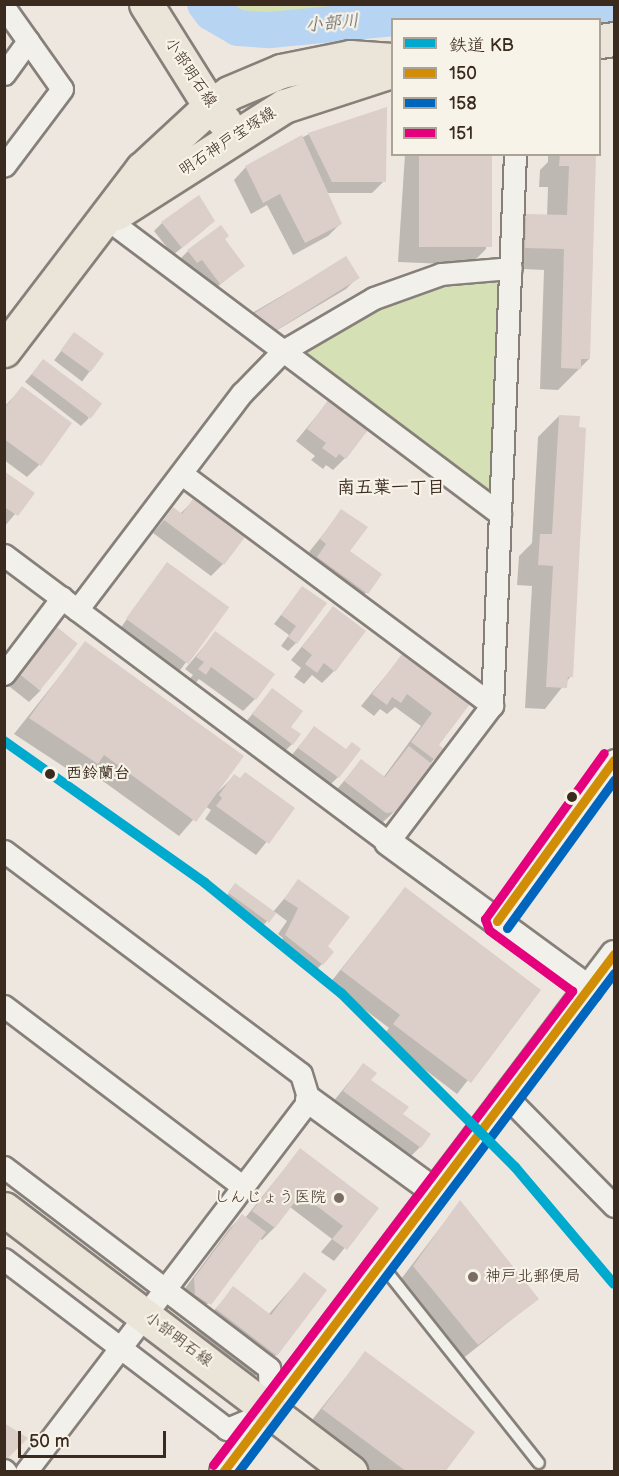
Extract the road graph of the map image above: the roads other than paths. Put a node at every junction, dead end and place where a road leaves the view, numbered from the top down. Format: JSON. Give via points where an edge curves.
{"nodes":[{"id":1,"x":146,"y":4,"type":"edge"},
{"id":2,"x":165,"y":4,"type":"edge"},
{"id":3,"x":4,"y":7,"type":"edge"},
{"id":4,"x":28,"y":41,"type":"junction"},
{"id":5,"x":391,"y":60,"type":"edge"},
{"id":6,"x":391,"y":72,"type":"edge"},
{"id":7,"x":4,"y":74,"type":"edge"},
{"id":8,"x":220,"y":99,"type":"junction"},
{"id":9,"x":236,"y":133,"type":"junction"},
{"id":10,"x":515,"y":156,"type":"edge"},
{"id":11,"x":4,"y":166,"type":"edge"},
{"id":12,"x":106,"y":218,"type":"junction"},
{"id":13,"x":511,"y":268,"type":"junction"},
{"id":14,"x":4,"y":350,"type":"edge"},
{"id":15,"x":283,"y":351,"type":"junction"},
{"id":16,"x":182,"y":474,"type":"junction"},
{"id":17,"x":500,"y":514,"type":"junction"},
{"id":18,"x":4,"y":555,"type":"edge"},
{"id":19,"x":70,"y":604,"type":"junction"},
{"id":20,"x":4,"y":674,"type":"edge"},
{"id":21,"x":492,"y":705,"type":"junction"},
{"id":22,"x":615,"y":760,"type":"edge"},
{"id":23,"x":388,"y":842,"type":"junction"},
{"id":24,"x":4,"y":851,"type":"edge"},
{"id":25,"x":497,"y":921,"type":"junction"},
{"id":26,"x":615,"y":954,"type":"edge"},
{"id":27,"x":589,"y":989,"type":"junction"},
{"id":28,"x":4,"y":1006,"type":"edge"},
{"id":29,"x":309,"y":1100,"type":"junction"},
{"id":30,"x":501,"y":1105,"type":"junction"},
{"id":31,"x":4,"y":1167,"type":"edge"},
{"id":32,"x":241,"y":1185,"type":"junction"},
{"id":33,"x":434,"y":1191,"type":"junction"},
{"id":34,"x":615,"y":1206,"type":"edge"},
{"id":35,"x":4,"y":1209,"type":"edge"},
{"id":36,"x":4,"y":1259,"type":"edge"},
{"id":37,"x":379,"y":1262,"type":"junction"},
{"id":38,"x":164,"y":1289,"type":"junction"},
{"id":39,"x":145,"y":1315,"type":"junction"},
{"id":40,"x":120,"y":1347,"type":"junction"},
{"id":41,"x":270,"y":1411,"type":"junction"},
{"id":42,"x":539,"y":1463,"type":"dead end"},
{"id":43,"x":27,"y":1472,"type":"edge"},
{"id":44,"x":223,"y":1472,"type":"edge"},
{"id":45,"x":350,"y":1472,"type":"edge"}],
"edges":[{"from":1,"to":8,"type":"main road","name":"小部明石線"},
{"from":2,"to":8,"type":"main road","name":"小部明石線"},
{"from":3,"to":4,"type":"street"},
{"from":4,"to":7,"type":"street"},
{"from":4,"to":11,"type":"street","via":[[62,89]]},
{"from":5,"to":8,"type":"main road","name":"明石神戸宝塚線","via":[[350,57],[282,71]]},
{"from":6,"to":9,"type":"main road","name":"明石神戸宝塚線","via":[[284,106]]},
{"from":8,"to":9,"type":"main road","name":"小部明石線"},
{"from":8,"to":12,"type":"main road","name":"明石神戸宝塚線","via":[[142,170]]},
{"from":9,"to":12,"type":"main road","name":"明石神戸宝塚線","via":[[155,191]]},
{"from":10,"to":13,"type":"street"},
{"from":12,"to":14,"type":"main road","name":"明石神戸宝塚線"},
{"from":12,"to":15,"type":"street"},
{"from":13,"to":15,"type":"street","via":[[441,274],[375,298]]},
{"from":13,"to":17,"type":"street"},
{"from":15,"to":16,"type":"street","via":[[242,393]]},
{"from":15,"to":17,"type":"street"},
{"from":16,"to":19,"type":"street"},
{"from":16,"to":21,"type":"street"},
{"from":17,"to":21,"type":"street"},
{"from":18,"to":19,"type":"street"},
{"from":19,"to":20,"type":"street"},
{"from":19,"to":23,"type":"street"},
{"from":21,"to":23,"type":"street"},
{"from":22,"to":25,"type":"street"},
{"from":23,"to":25,"type":"street"},
{"from":24,"to":29,"type":"street","via":[[301,1074]]},
{"from":25,"to":27,"type":"street"},
{"from":26,"to":27,"type":"street"},
{"from":27,"to":30,"type":"street"},
{"from":28,"to":32,"type":"street"},
{"from":29,"to":32,"type":"street"},
{"from":29,"to":33,"type":"street"},
{"from":30,"to":33,"type":"street"},
{"from":30,"to":34,"type":"street"},
{"from":31,"to":38,"type":"street"},
{"from":32,"to":38,"type":"street"},
{"from":33,"to":37,"type":"street"},
{"from":35,"to":39,"type":"main road","name":"小部明石線"},
{"from":36,"to":40,"type":"street"},
{"from":37,"to":41,"type":"street"},
{"from":37,"to":42,"type":"lane"},
{"from":38,"to":39,"type":"street"},
{"from":38,"to":41,"type":"street","via":[[269,1368]]},
{"from":39,"to":40,"type":"street"},
{"from":39,"to":41,"type":"main road","name":"小部明石線"},
{"from":40,"to":41,"type":"street","via":[[227,1429]]},
{"from":40,"to":43,"type":"street"},
{"from":41,"to":44,"type":"street"},
{"from":41,"to":45,"type":"main road","name":"小部明石線"}]}
